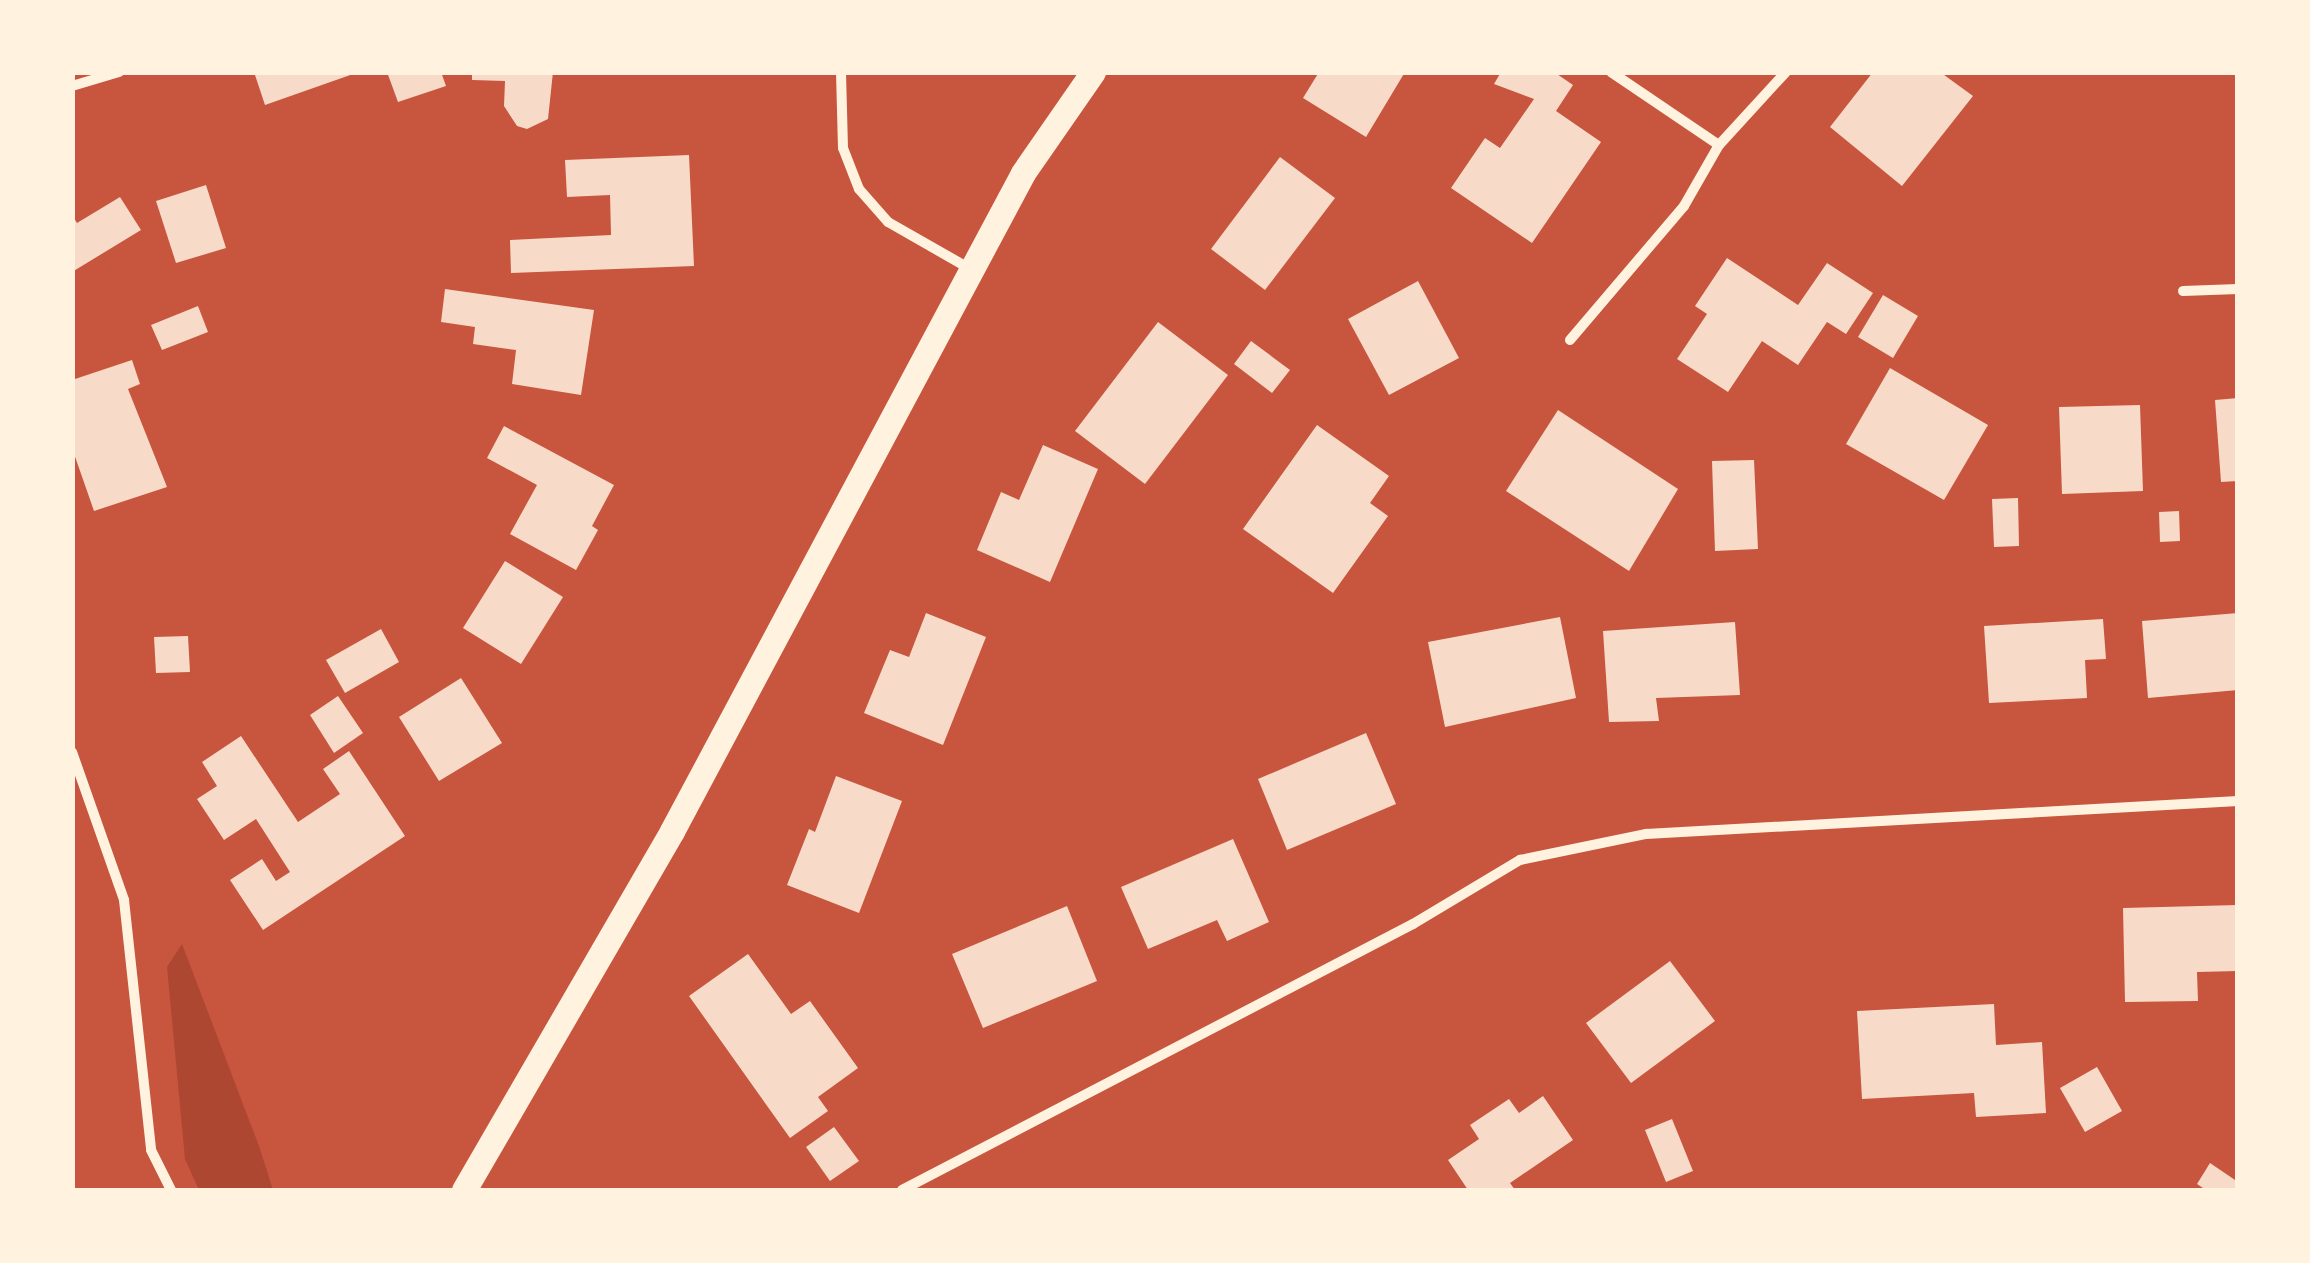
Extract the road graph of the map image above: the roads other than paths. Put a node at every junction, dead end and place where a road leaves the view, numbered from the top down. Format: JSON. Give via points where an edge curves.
{"nodes":[{"id":1,"x":119,"y":72,"type":"edge"},
{"id":2,"x":841,"y":72,"type":"edge"},
{"id":3,"x":1093,"y":72,"type":"edge"},
{"id":4,"x":1611,"y":72,"type":"edge"},
{"id":5,"x":1786,"y":72,"type":"edge"},
{"id":6,"x":72,"y":86,"type":"edge"},
{"id":7,"x":1719,"y":145,"type":"junction"},
{"id":8,"x":973,"y":270,"type":"junction"},
{"id":9,"x":2238,"y":290,"type":"edge"},
{"id":10,"x":2182,"y":291,"type":"dead end"},
{"id":11,"x":1570,"y":340,"type":"dead end"},
{"id":12,"x":72,"y":752,"type":"edge"},
{"id":13,"x":2238,"y":801,"type":"edge"},
{"id":14,"x":171,"y":1190,"type":"edge"},
{"id":15,"x":464,"y":1190,"type":"edge"},
{"id":16,"x":902,"y":1190,"type":"edge"}],
"edges":[{"from":1,"to":6,"type":"street"},
{"from":2,"to":8,"type":"street","via":[[843,148],[859,189],[888,222]]},
{"from":3,"to":8,"type":"main road","via":[[1023,173]]},
{"from":4,"to":7,"type":"street"},
{"from":5,"to":7,"type":"street"},
{"from":7,"to":11,"type":"street","via":[[1684,206]]},
{"from":8,"to":15,"type":"main road","via":[[672,831]]},
{"from":9,"to":10,"type":"street"},
{"from":12,"to":14,"type":"street","via":[[124,900],[151,1150]]},
{"from":13,"to":16,"type":"street","via":[[1646,834],[1520,860],[1395,933]]}]}
